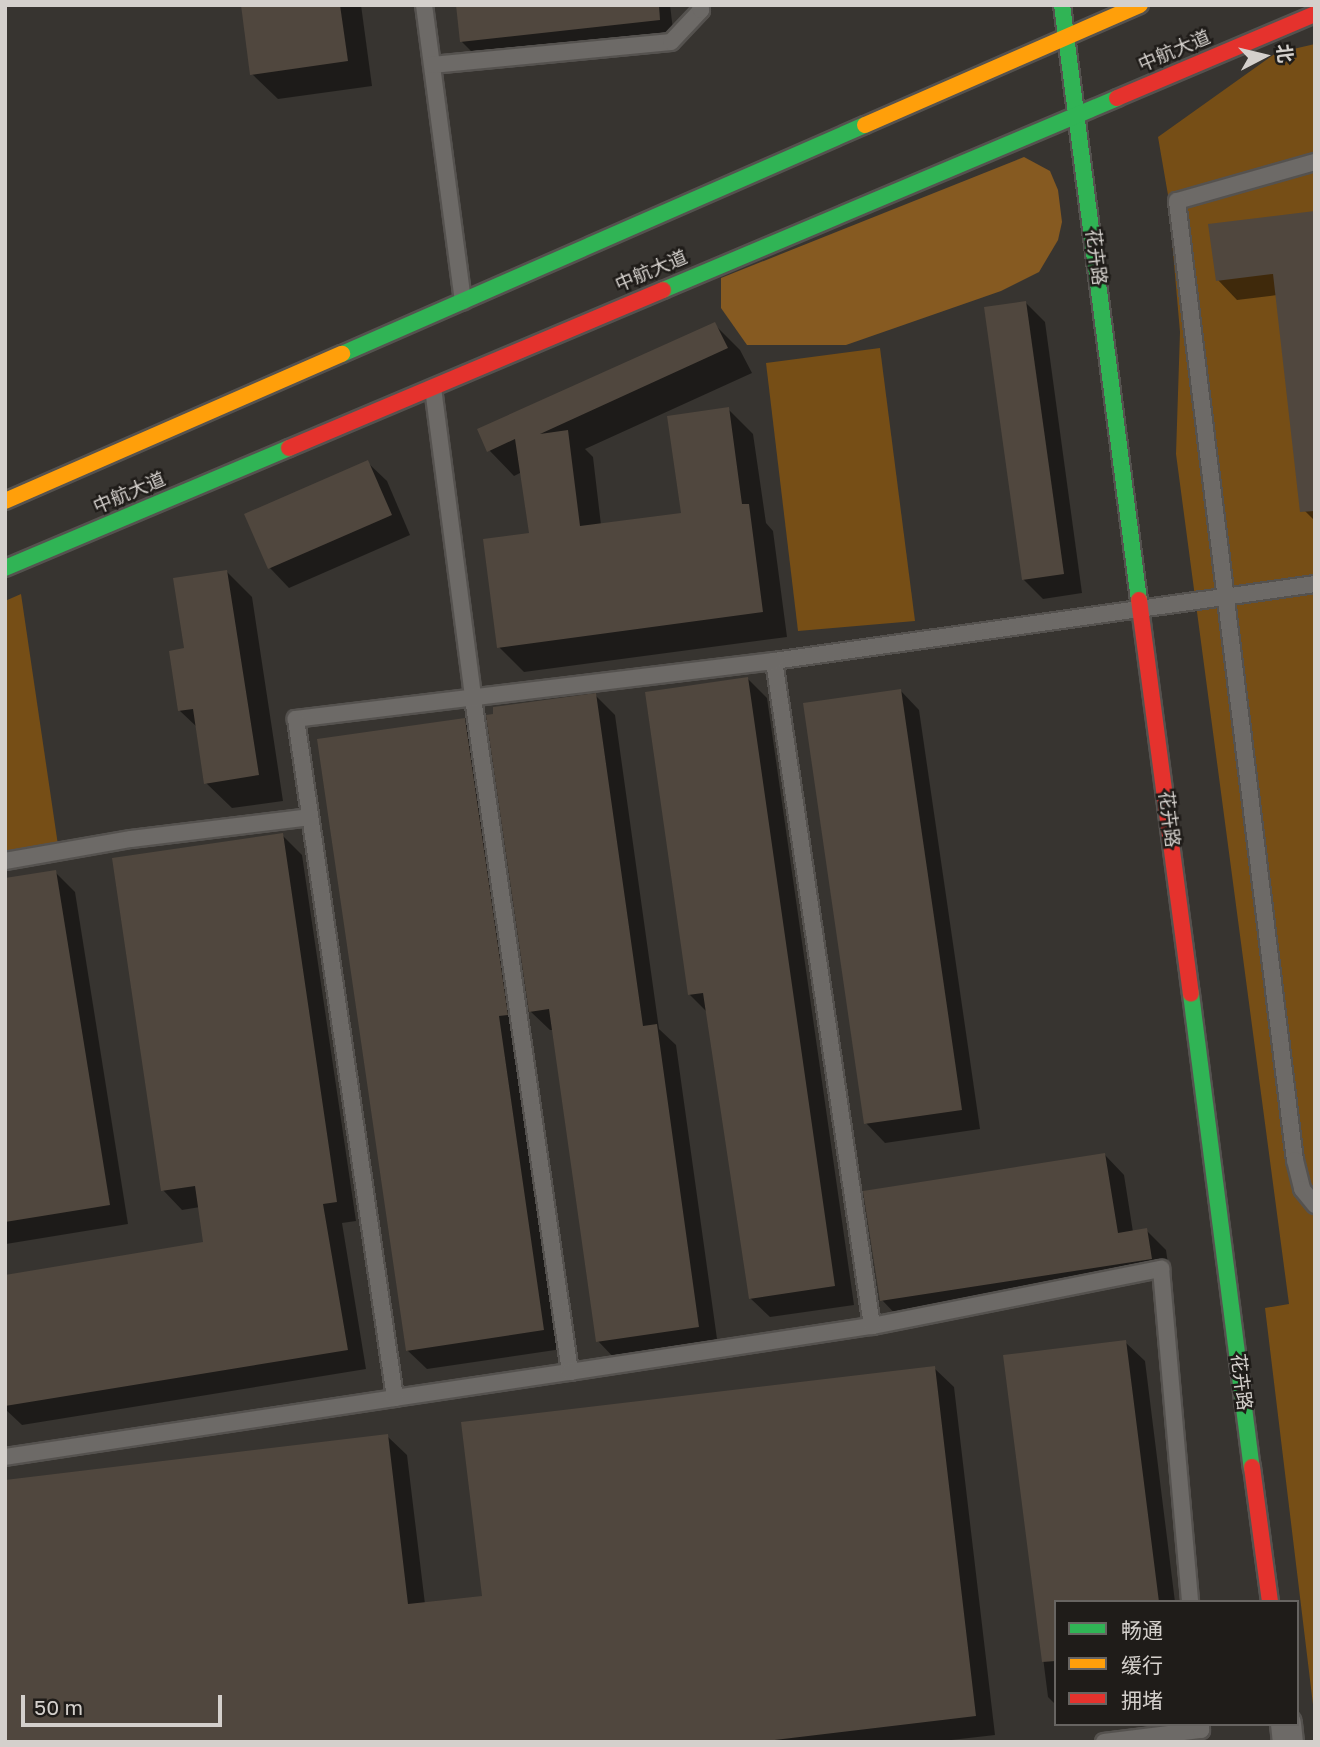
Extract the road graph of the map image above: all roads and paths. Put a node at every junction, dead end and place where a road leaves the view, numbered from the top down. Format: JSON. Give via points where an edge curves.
{"nodes":[{"id":1,"x":424,"y":5,"type":"edge"},
{"id":2,"x":700,"y":5,"type":"edge"},
{"id":3,"x":1062,"y":5,"type":"edge"},
{"id":4,"x":1140,"y":5,"type":"edge"},
{"id":5,"x":1315,"y":14,"type":"edge"},
{"id":6,"x":1067,"y":37,"type":"junction"},
{"id":7,"x":432,"y":65,"type":"junction"},
{"id":8,"x":1078,"y":112,"type":"junction"},
{"id":9,"x":1315,"y":162,"type":"edge"},
{"id":10,"x":463,"y":301,"type":"junction"},
{"id":11,"x":432,"y":386,"type":"junction"},
{"id":12,"x":5,"y":500,"type":"edge"},
{"id":13,"x":5,"y":568,"type":"edge"},
{"id":14,"x":1315,"y":584,"type":"edge"},
{"id":15,"x":1226,"y":596,"type":"junction"},
{"id":16,"x":1142,"y":607,"type":"junction"},
{"id":17,"x":774,"y":661,"type":"junction"},
{"id":18,"x":473,"y":698,"type":"junction"},
{"id":19,"x":309,"y":817,"type":"junction"},
{"id":20,"x":5,"y":861,"type":"edge"},
{"id":21,"x":1315,"y":1205,"type":"edge"},
{"id":22,"x":872,"y":1326,"type":"junction"},
{"id":23,"x":570,"y":1372,"type":"junction"},
{"id":24,"x":395,"y":1398,"type":"junction"},
{"id":25,"x":5,"y":1457,"type":"edge"},
{"id":26,"x":1190,"y":1600,"type":"edge"},
{"id":27,"x":1270,"y":1600,"type":"edge"},
{"id":28,"x":1201,"y":1726,"type":"edge"},
{"id":29,"x":1104,"y":1742,"type":"edge"}],
"edges":[{"from":1,"to":7,"type":"lane"},
{"from":2,"to":7,"type":"lane","via":[[701,10],[671,42]]},
{"from":3,"to":6,"type":"main road","name":"花卉路"},
{"from":4,"to":6,"type":"main road"},
{"from":5,"to":8,"type":"main road","name":"中航大道"},
{"from":6,"to":8,"type":"main road","name":"花卉路"},
{"from":6,"to":10,"type":"main road"},
{"from":7,"to":10,"type":"lane"},
{"from":8,"to":11,"type":"main road","name":"中航大道"},
{"from":8,"to":16,"type":"main road","name":"花卉路"},
{"from":9,"to":15,"type":"lane","via":[[1177,201]]},
{"from":10,"to":12,"type":"main road"},
{"from":11,"to":13,"type":"main road","name":"中航大道"},
{"from":11,"to":18,"type":"lane"},
{"from":14,"to":15,"type":"lane"},
{"from":15,"to":16,"type":"lane"},
{"from":15,"to":21,"type":"lane","via":[[1296,1160],[1302,1189]]},
{"from":16,"to":17,"type":"lane"},
{"from":16,"to":27,"type":"main road","name":"花卉路"},
{"from":17,"to":18,"type":"lane"},
{"from":17,"to":22,"type":"lane"},
{"from":18,"to":19,"type":"lane","via":[[296,719]]},
{"from":18,"to":23,"type":"lane"},
{"from":19,"to":20,"type":"lane","via":[[131,839]]},
{"from":19,"to":24,"type":"lane"},
{"from":22,"to":23,"type":"lane"},
{"from":22,"to":26,"type":"lane","via":[[1161,1269]]},
{"from":23,"to":24,"type":"lane"},
{"from":24,"to":25,"type":"lane"},
{"from":28,"to":29,"type":"lane","via":[[1202,1730]]}]}
